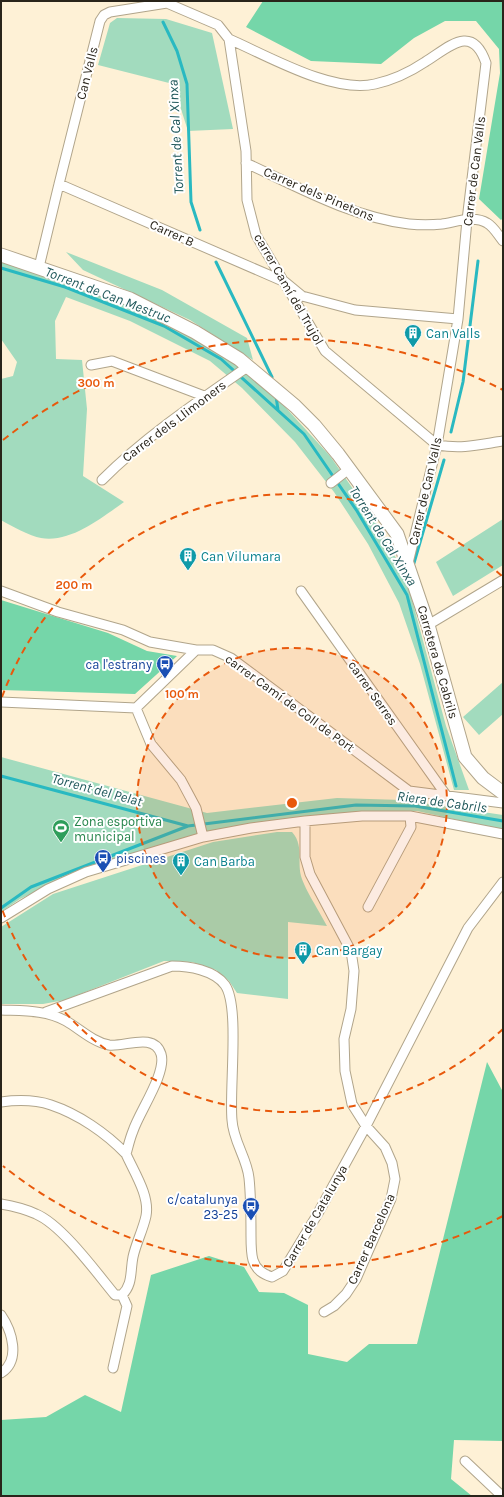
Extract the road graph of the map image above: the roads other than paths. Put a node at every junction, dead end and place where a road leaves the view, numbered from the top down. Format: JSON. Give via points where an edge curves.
{"nodes":[{"id":1,"x":166,"y":2,"type":"edge"},
{"id":2,"x":229,"y":39,"type":"junction"},
{"id":3,"x":246,"y":163,"type":"junction"},
{"id":4,"x":59,"y":184,"type":"junction"},
{"id":5,"x":467,"y":220,"type":"junction"},
{"id":6,"x":503,"y":241,"type":"edge"},
{"id":7,"x":1,"y":255,"type":"edge"},
{"id":8,"x":40,"y":267,"type":"junction"},
{"id":9,"x":285,"y":282,"type":"junction"},
{"id":10,"x":458,"y":319,"type":"junction"},
{"id":11,"x":91,"y":365,"type":"dead end"},
{"id":12,"x":247,"y":369,"type":"junction"},
{"id":13,"x":204,"y":396,"type":"junction"},
{"id":14,"x":503,"y":441,"type":"edge"},
{"id":15,"x":437,"y":445,"type":"junction"},
{"id":16,"x":345,"y":472,"type":"junction"},
{"id":17,"x":102,"y":480,"type":"dead end"},
{"id":18,"x":331,"y":483,"type":"dead end"},
{"id":19,"x":408,"y":563,"type":"junction"},
{"id":20,"x":503,"y":580,"type":"edge"},
{"id":21,"x":1,"y":591,"type":"edge"},
{"id":22,"x":301,"y":591,"type":"dead end"},
{"id":23,"x":428,"y":624,"type":"junction"},
{"id":24,"x":196,"y":650,"type":"junction"},
{"id":25,"x":1,"y":702,"type":"edge"},
{"id":26,"x":136,"y":708,"type":"junction"},
{"id":27,"x":503,"y":793,"type":"edge"},
{"id":28,"x":446,"y":795,"type":"junction"},
{"id":29,"x":503,"y":803,"type":"edge"},
{"id":30,"x":410,"y":816,"type":"junction"},
{"id":31,"x":305,"y":821,"type":"junction"},
{"id":32,"x":202,"y":833,"type":"junction"},
{"id":33,"x":503,"y":834,"type":"edge"},
{"id":34,"x":503,"y":882,"type":"edge"},
{"id":35,"x":368,"y":907,"type":"dead end"},
{"id":36,"x":1,"y":918,"type":"edge"},
{"id":37,"x":1,"y":1010,"type":"edge"},
{"id":38,"x":46,"y":1012,"type":"junction"},
{"id":39,"x":1,"y":1102,"type":"edge"},
{"id":40,"x":366,"y":1126,"type":"junction"},
{"id":41,"x":126,"y":1154,"type":"junction"},
{"id":42,"x":1,"y":1204,"type":"edge"},
{"id":43,"x":122,"y":1295,"type":"junction"},
{"id":44,"x":324,"y":1312,"type":"dead end"},
{"id":45,"x":1,"y":1315,"type":"edge"},
{"id":46,"x":113,"y":1368,"type":"dead end"},
{"id":47,"x":1,"y":1373,"type":"edge"},
{"id":48,"x":465,"y":1461,"type":"dead end"},
{"id":49,"x":502,"y":1496,"type":"edge"}],
"edges":[{"from":1,"to":2,"type":"street","name":"Can Valls","via":[[218,25]]},
{"from":1,"to":4,"type":"street","name":"Can Valls","via":[[110,12],[100,21]]},
{"from":2,"to":3,"type":"street","name":"carrer Camí del Trujol"},
{"from":2,"to":5,"type":"street","name":"Carrer de Can Valls","via":[[324,80],[361,86],[374,85],[402,75],[456,42],[465,40],[476,44],[486,63]]},
{"from":3,"to":5,"type":"street","name":"Carrer dels Pinetons","via":[[304,190],[383,220],[411,224],[441,224]]},
{"from":3,"to":9,"type":"street","name":"carrer Camí del Trujol","via":[[247,200],[256,235]]},
{"from":4,"to":8,"type":"street","name":"Can Valls"},
{"from":4,"to":9,"type":"street","name":"Carrer B"},
{"from":5,"to":6,"type":"street","name":"Carrer dels Pinetons","via":[[478,219],[487,222]]},
{"from":5,"to":10,"type":"street","name":"Carrer de Can Valls"},
{"from":7,"to":8,"type":"street","name":"Carretera de Cabrils"},
{"from":8,"to":12,"type":"street","name":"Carretera de Cabrils","via":[[130,299],[163,314],[239,358]]},
{"from":9,"to":10,"type":"street","via":[[302,296],[355,310]]},
{"from":9,"to":15,"type":"street","name":"carrer Camí del Trujol","via":[[325,351]]},
{"from":10,"to":15,"type":"street","name":"Carrer de Can Valls"},
{"from":11,"to":13,"type":"street","via":[[112,361]]},
{"from":12,"to":13,"type":"street","name":"Carrer dels Llimoners"},
{"from":12,"to":16,"type":"street","name":"Carretera de Cabrils","via":[[309,420]]},
{"from":13,"to":17,"type":"street","name":"Carrer dels Llimoners","via":[[125,456]]},
{"from":14,"to":15,"type":"street","via":[[474,447],[454,448]]},
{"from":15,"to":19,"type":"street","name":"Carrer de Can Valls"},
{"from":16,"to":18,"type":"street"},
{"from":16,"to":19,"type":"street","name":"Carretera de Cabrils","via":[[397,534]]},
{"from":19,"to":23,"type":"street","name":"Carretera de Cabrils"},
{"from":20,"to":23,"type":"street"},
{"from":21,"to":24,"type":"street","name":"carrer Camí de Coll de Port","via":[[58,612],[123,630],[150,642]]},
{"from":22,"to":28,"type":"street","name":"carrer Serres"},
{"from":23,"to":27,"type":"street","name":"Carretera de Cabrils","via":[[464,757],[483,778]]},
{"from":24,"to":26,"type":"street"},
{"from":24,"to":28,"type":"street","name":"carrer Camí de Coll de Port","via":[[213,650],[231,658],[409,791]]},
{"from":25,"to":26,"type":"street"},
{"from":26,"to":32,"type":"street","via":[[151,744],[181,780],[196,808]]},
{"from":28,"to":29,"type":"street","name":"carrer Camí de Coll de Port"},
{"from":30,"to":31,"type":"street","via":[[362,816]]},
{"from":30,"to":33,"type":"street"},
{"from":30,"to":35,"type":"street","via":[[411,827]]},
{"from":31,"to":32,"type":"street"},
{"from":31,"to":40,"type":"street","name":"Carrer Barcelona","via":[[305,857],[310,874],[351,951],[354,971],[351,1009],[344,1038],[345,1071],[352,1104]]},
{"from":32,"to":36,"type":"street","via":[[86,872],[48,889]]},
{"from":34,"to":40,"type":"street","name":"Carrer de Catalunya","via":[[468,928]]},
{"from":37,"to":38,"type":"street"},
{"from":38,"to":40,"type":"street","name":"Carrer de Catalunya","via":[[172,966],[192,966],[225,984],[233,1014],[232,1121],[247,1164],[253,1261],[261,1273],[272,1277],[282,1271],[317,1215]]},
{"from":38,"to":41,"type":"street","via":[[66,1021],[95,1040],[109,1045],[144,1041],[155,1045],[161,1055],[161,1070],[133,1131]]},
{"from":39,"to":41,"type":"street","via":[[50,1104],[99,1131]]},
{"from":40,"to":44,"type":"street","name":"Carrer Barcelona","via":[[385,1147],[392,1163],[395,1179],[391,1199],[356,1279],[338,1302]]},
{"from":41,"to":43,"type":"street","via":[[139,1181],[147,1214],[133,1256],[129,1288]]},
{"from":42,"to":43,"type":"street","via":[[38,1214],[83,1255],[115,1295]]},
{"from":43,"to":46,"type":"street","via":[[127,1306]]},
{"from":45,"to":47,"type":"street","via":[[12,1337],[13,1348],[9,1364]]},
{"from":48,"to":49,"type":"street"}]}
